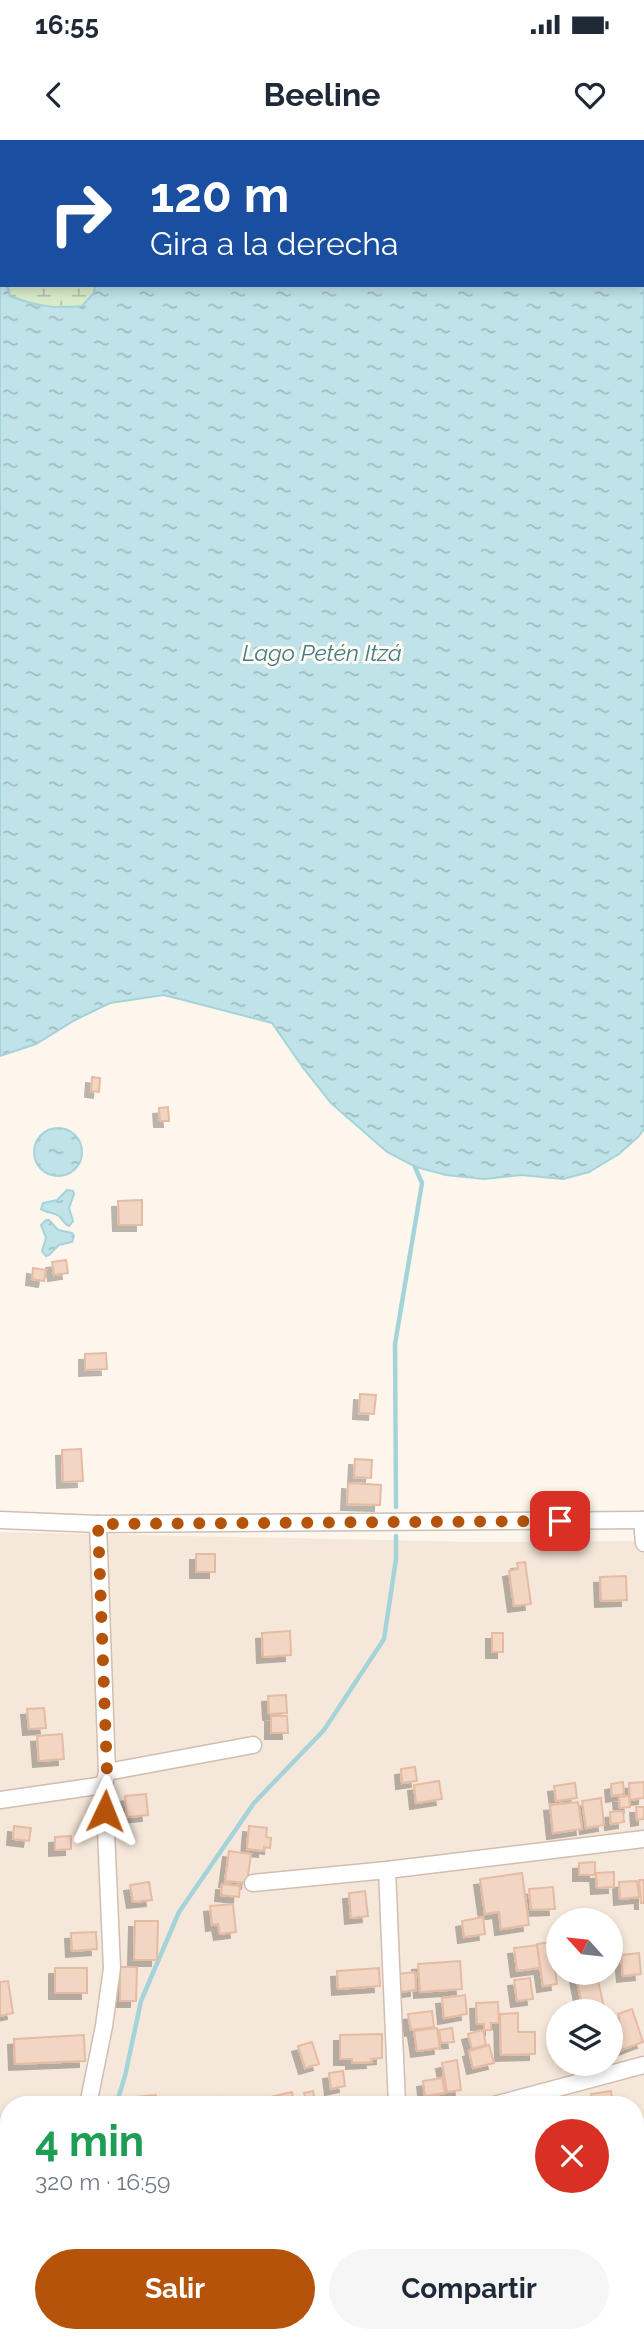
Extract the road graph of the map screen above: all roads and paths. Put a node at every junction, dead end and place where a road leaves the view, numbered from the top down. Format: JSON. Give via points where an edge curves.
{"nodes":[{"id":1,"x":0,"y":1520,"type":"edge"},
{"id":2,"x":643,"y":1520,"type":"edge"},
{"id":3,"x":98,"y":1524,"type":"junction"},
{"id":4,"x":644,"y":1543,"type":"edge"},
{"id":5,"x":253,"y":1745,"type":"dead end"},
{"id":6,"x":106,"y":1779,"type":"junction"},
{"id":7,"x":0,"y":1800,"type":"edge"},
{"id":8,"x":644,"y":1839,"type":"edge"},
{"id":9,"x":387,"y":1870,"type":"junction"},
{"id":10,"x":253,"y":1883,"type":"dead end"},
{"id":11,"x":644,"y":2065,"type":"edge"},
{"id":12,"x":90,"y":2096,"type":"edge"},
{"id":13,"x":397,"y":2096,"type":"edge"},
{"id":14,"x":528,"y":2096,"type":"edge"}],
"edges":[{"from":1,"to":3,"type":"street"},
{"from":2,"to":3,"type":"street"},
{"from":2,"to":4,"type":"street"},
{"from":3,"to":6,"type":"street"},
{"from":5,"to":6,"type":"street"},
{"from":6,"to":7,"type":"street"},
{"from":6,"to":12,"type":"street","via":[[112,1968]]},
{"from":8,"to":9,"type":"street"},
{"from":9,"to":10,"type":"street"},
{"from":9,"to":13,"type":"street"},
{"from":11,"to":14,"type":"street"}]}
